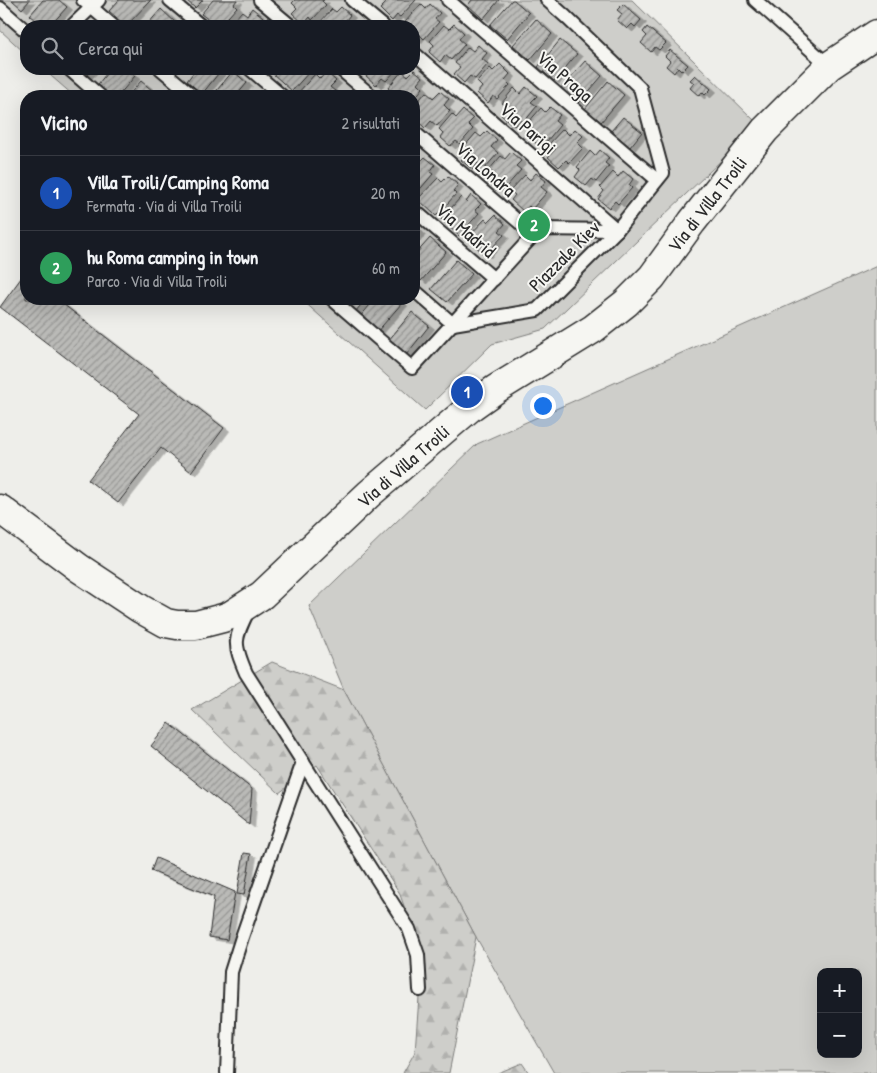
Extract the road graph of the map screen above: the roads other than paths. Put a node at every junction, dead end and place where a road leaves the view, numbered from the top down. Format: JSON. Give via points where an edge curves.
{"nodes":[{"id":1,"x":170,"y":0,"type":"edge"},
{"id":2,"x":260,"y":0,"type":"edge"},
{"id":3,"x":352,"y":0,"type":"edge"},
{"id":4,"x":448,"y":0,"type":"edge"},
{"id":5,"x":546,"y":0,"type":"edge"},
{"id":6,"x":755,"y":0,"type":"edge"},
{"id":7,"x":91,"y":2,"type":"edge"},
{"id":8,"x":0,"y":8,"type":"edge"},
{"id":9,"x":77,"y":20,"type":"edge"},
{"id":10,"x":108,"y":20,"type":"edge"},
{"id":11,"x":194,"y":20,"type":"edge"},
{"id":12,"x":283,"y":20,"type":"edge"},
{"id":13,"x":376,"y":20,"type":"edge"},
{"id":14,"x":20,"y":26,"type":"edge"},
{"id":15,"x":877,"y":34,"type":"edge"},
{"id":16,"x":420,"y":58,"type":"edge"},
{"id":17,"x":830,"y":66,"type":"junction"},
{"id":18,"x":75,"y":75,"type":"edge"},
{"id":19,"x":169,"y":75,"type":"edge"},
{"id":20,"x":257,"y":75,"type":"edge"},
{"id":21,"x":347,"y":75,"type":"edge"},
{"id":22,"x":93,"y":90,"type":"edge"},
{"id":23,"x":186,"y":90,"type":"edge"},
{"id":24,"x":275,"y":90,"type":"edge"},
{"id":25,"x":365,"y":90,"type":"edge"},
{"id":26,"x":420,"y":137,"type":"edge"},
{"id":27,"x":658,"y":180,"type":"junction"},
{"id":28,"x":420,"y":215,"type":"edge"},
{"id":29,"x":617,"y":230,"type":"junction"},
{"id":30,"x":534,"y":235,"type":"junction"},
{"id":31,"x":494,"y":278,"type":"junction"},
{"id":32,"x":420,"y":295,"type":"edge"},
{"id":33,"x":339,"y":305,"type":"edge"},
{"id":34,"x":453,"y":324,"type":"junction"},
{"id":35,"x":0,"y":509,"type":"edge"},
{"id":36,"x":253,"y":602,"type":"junction"},
{"id":37,"x":303,"y":762,"type":"junction"},
{"id":38,"x":420,"y":990,"type":"dead end"},
{"id":39,"x":227,"y":1073,"type":"edge"}],
"edges":[{"from":1,"to":11,"type":"lane"},
{"from":2,"to":12,"type":"lane"},
{"from":3,"to":13,"type":"lane"},
{"from":4,"to":27,"type":"lane","name":"Via Praga"},
{"from":5,"to":27,"type":"lane","via":[[640,88],[663,173]]},
{"from":6,"to":17,"type":"lane"},
{"from":7,"to":9,"type":"lane"},
{"from":7,"to":10,"type":"lane"},
{"from":8,"to":14,"type":"lane"},
{"from":15,"to":17,"type":"street","name":"Via di Villa Troili"},
{"from":16,"to":29,"type":"lane","name":"Via Parigi"},
{"from":17,"to":36,"type":"street","name":"Via di Villa Troili","via":[[766,130],[637,292],[593,329],[472,406],[369,494]]},
{"from":18,"to":22,"type":"lane"},
{"from":19,"to":23,"type":"lane"},
{"from":20,"to":24,"type":"lane"},
{"from":21,"to":25,"type":"lane"},
{"from":26,"to":30,"type":"lane","name":"Via Londra"},
{"from":27,"to":29,"type":"lane"},
{"from":28,"to":31,"type":"lane","name":"Via Madrid"},
{"from":29,"to":30,"type":"lane","name":"Piazzale Kiev","via":[[539,228]]},
{"from":29,"to":34,"type":"lane","name":"Piazzale Kiev","via":[[537,310]]},
{"from":30,"to":31,"type":"lane","name":"Piazzale Kiev"},
{"from":31,"to":34,"type":"lane","name":"Piazzale Kiev"},
{"from":32,"to":34,"type":"lane"},
{"from":33,"to":34,"type":"lane","via":[[412,368]]},
{"from":35,"to":36,"type":"street","name":"Via di Villa Troili","via":[[79,568],[166,623],[210,622]]},
{"from":36,"to":37,"type":"lane","via":[[238,632],[238,651],[246,673]]},
{"from":37,"to":38,"type":"lane","via":[[409,929],[418,955]]},
{"from":37,"to":39,"type":"lane","via":[[231,972]]}]}
